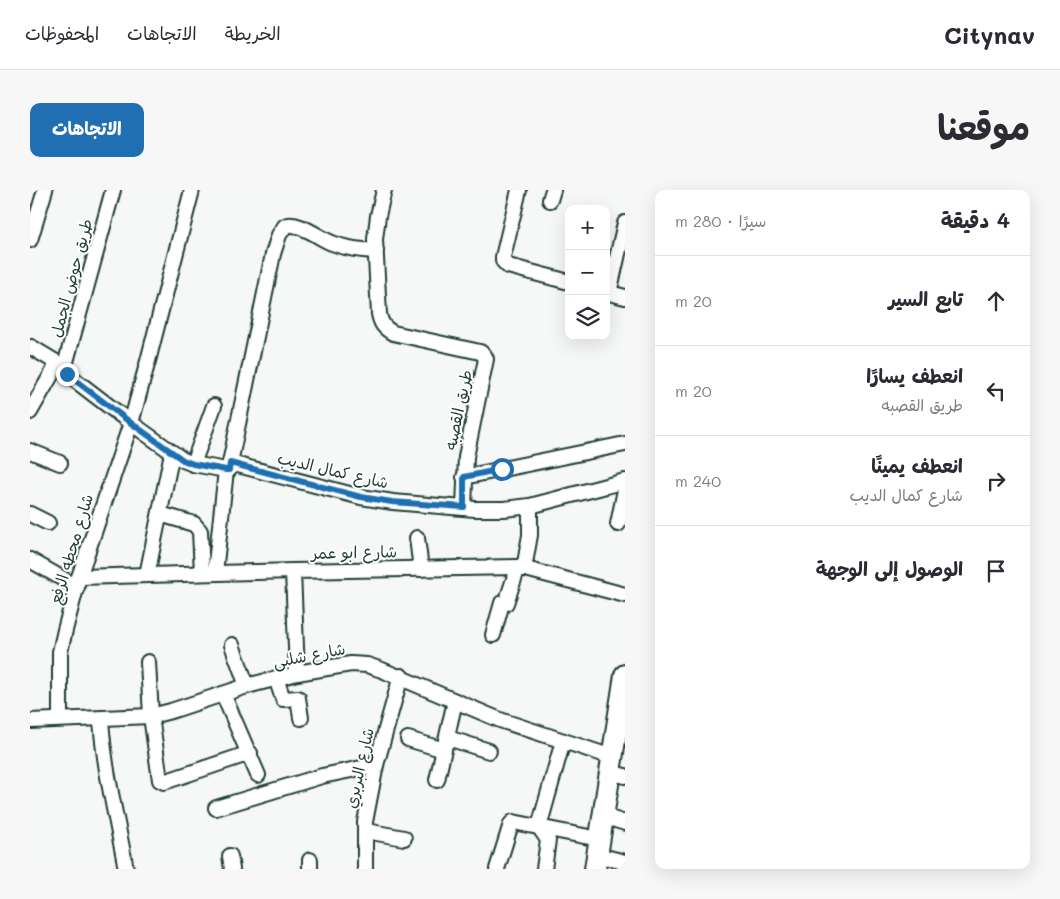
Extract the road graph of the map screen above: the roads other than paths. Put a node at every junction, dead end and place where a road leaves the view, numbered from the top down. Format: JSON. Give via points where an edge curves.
{"nodes":[{"id":1,"x":45,"y":190,"type":"edge"},
{"id":2,"x":113,"y":190,"type":"edge"},
{"id":3,"x":192,"y":190,"type":"edge"},
{"id":4,"x":384,"y":190,"type":"edge"},
{"id":5,"x":519,"y":190,"type":"edge"},
{"id":6,"x":625,"y":223,"type":"edge"},
{"id":7,"x":30,"y":240,"type":"edge"},
{"id":8,"x":376,"y":251,"type":"junction"},
{"id":9,"x":565,"y":281,"type":"edge"},
{"id":10,"x":610,"y":284,"type":"edge"},
{"id":11,"x":610,"y":293,"type":"edge"},
{"id":12,"x":625,"y":297,"type":"edge"},
{"id":13,"x":31,"y":346,"type":"edge"},
{"id":14,"x":63,"y":368,"type":"junction"},
{"id":15,"x":214,"y":406,"type":"dead end"},
{"id":16,"x":30,"y":412,"type":"edge"},
{"id":17,"x":131,"y":423,"type":"junction"},
{"id":18,"x":625,"y":444,"type":"edge"},
{"id":19,"x":30,"y":451,"type":"edge"},
{"id":20,"x":172,"y":452,"type":"junction"},
{"id":21,"x":60,"y":463,"type":"dead end"},
{"id":22,"x":193,"y":464,"type":"junction"},
{"id":23,"x":228,"y":467,"type":"junction"},
{"id":24,"x":464,"y":477,"type":"junction"},
{"id":25,"x":625,"y":481,"type":"edge"},
{"id":26,"x":625,"y":490,"type":"edge"},
{"id":27,"x":530,"y":506,"type":"junction"},
{"id":28,"x":464,"y":507,"type":"junction"},
{"id":29,"x":30,"y":514,"type":"edge"},
{"id":30,"x":160,"y":514,"type":"junction"},
{"id":31,"x":48,"y":523,"type":"dead end"},
{"id":32,"x":618,"y":524,"type":"dead end"},
{"id":33,"x":416,"y":538,"type":"dead end"},
{"id":34,"x":30,"y":560,"type":"edge"},
{"id":35,"x":521,"y":568,"type":"junction"},
{"id":36,"x":421,"y":569,"type":"junction"},
{"id":37,"x":293,"y":571,"type":"junction"},
{"id":38,"x":208,"y":573,"type":"junction"},
{"id":39,"x":147,"y":575,"type":"junction"},
{"id":40,"x":78,"y":582,"type":"junction"},
{"id":41,"x":625,"y":595,"type":"edge"},
{"id":42,"x":493,"y":635,"type":"dead end"},
{"id":43,"x":232,"y":645,"type":"dead end"},
{"id":44,"x":148,"y":662,"type":"dead end"},
{"id":45,"x":297,"y":673,"type":"junction"},
{"id":46,"x":625,"y":675,"type":"edge"},
{"id":47,"x":401,"y":676,"type":"junction"},
{"id":48,"x":276,"y":678,"type":"junction"},
{"id":49,"x":247,"y":686,"type":"junction"},
{"id":50,"x":223,"y":694,"type":"junction"},
{"id":51,"x":455,"y":701,"type":"junction"},
{"id":52,"x":622,"y":713,"type":"edge"},
{"id":53,"x":151,"y":716,"type":"junction"},
{"id":54,"x":301,"y":718,"type":"dead end"},
{"id":55,"x":60,"y":719,"type":"junction"},
{"id":56,"x":101,"y":719,"type":"junction"},
{"id":57,"x":30,"y":721,"type":"edge"},
{"id":58,"x":408,"y":739,"type":"dead end"},
{"id":59,"x":562,"y":741,"type":"junction"},
{"id":60,"x":446,"y":744,"type":"junction"},
{"id":61,"x":489,"y":751,"type":"dead end"},
{"id":62,"x":250,"y":753,"type":"junction"},
{"id":63,"x":376,"y":765,"type":"junction"},
{"id":64,"x":615,"y":768,"type":"edge"},
{"id":65,"x":258,"y":775,"type":"dead end"},
{"id":66,"x":436,"y":780,"type":"dead end"},
{"id":67,"x":216,"y":808,"type":"dead end"},
{"id":68,"x":603,"y":816,"type":"junction"},
{"id":69,"x":625,"y":823,"type":"edge"},
{"id":70,"x":539,"y":827,"type":"junction"},
{"id":71,"x":366,"y":831,"type":"junction"},
{"id":72,"x":404,"y":838,"type":"dead end"},
{"id":73,"x":597,"y":854,"type":"edge"},
{"id":74,"x":625,"y":862,"type":"edge"},
{"id":75,"x":129,"y":868,"type":"edge"},
{"id":76,"x":365,"y":869,"type":"edge"},
{"id":77,"x":497,"y":869,"type":"edge"},
{"id":78,"x":544,"y":869,"type":"edge"}],
"edges":[{"from":1,"to":7,"type":"street"},
{"from":2,"to":14,"type":"street","name":"طريق حوض الجمل"},
{"from":3,"to":17,"type":"street","name":"شارع محطه الرفع"},
{"from":4,"to":8,"type":"street","name":"طريق القصبه","via":[[376,228]]},
{"from":5,"to":9,"type":"street","via":[[504,261],[508,266]]},
{"from":6,"to":10,"type":"street"},
{"from":8,"to":23,"type":"street","via":[[349,249],[293,224],[285,226],[273,254]]},
{"from":8,"to":24,"type":"street","name":"طريق القصبه","via":[[379,314],[385,328],[484,355],[486,364]]},
{"from":11,"to":12,"type":"street"},
{"from":13,"to":14,"type":"street","name":"شارع كمال الديب"},
{"from":14,"to":16,"type":"street","name":"طريق حوض الجمل"},
{"from":14,"to":17,"type":"street","name":"شارع كمال الديب"},
{"from":15,"to":22,"type":"street"},
{"from":17,"to":20,"type":"street","name":"شارع كمال الديب"},
{"from":17,"to":40,"type":"street","name":"شارع محطه الرفع"},
{"from":18,"to":24,"type":"street"},
{"from":19,"to":21,"type":"street"},
{"from":20,"to":22,"type":"street","name":"شارع كمال الديب"},
{"from":20,"to":30,"type":"street"},
{"from":22,"to":23,"type":"street","name":"شارع كمال الديب"},
{"from":23,"to":28,"type":"street","name":"شارع كمال الديب","via":[[367,498]]},
{"from":23,"to":38,"type":"street"},
{"from":24,"to":28,"type":"street","name":"طريق القصبه"},
{"from":25,"to":27,"type":"street","name":"شارع كمال الديب"},
{"from":26,"to":32,"type":"street"},
{"from":27,"to":28,"type":"street","name":"شارع كمال الديب","via":[[504,509]]},
{"from":27,"to":35,"type":"street","via":[[530,535]]},
{"from":29,"to":31,"type":"street"},
{"from":30,"to":38,"type":"street","via":[[198,527]]},
{"from":30,"to":39,"type":"street"},
{"from":33,"to":36,"type":"street"},
{"from":34,"to":40,"type":"street"},
{"from":35,"to":36,"type":"street","name":"شارع ابو عمر"},
{"from":35,"to":41,"type":"street","name":"شارع ابو عمر"},
{"from":35,"to":42,"type":"street","via":[[506,603],[502,603]]},
{"from":36,"to":37,"type":"street","name":"شارع ابو عمر"},
{"from":37,"to":38,"type":"street","name":"شارع ابو عمر"},
{"from":37,"to":45,"type":"street"},
{"from":38,"to":39,"type":"street","name":"شارع ابو عمر"},
{"from":39,"to":40,"type":"street","name":"شارع ابو عمر"},
{"from":40,"to":55,"type":"street","name":"شارع محطه الرفع","via":[[60,652]]},
{"from":43,"to":49,"type":"street"},
{"from":44,"to":53,"type":"street"},
{"from":45,"to":47,"type":"street","name":"شارع شلبى","via":[[351,664],[367,665]]},
{"from":45,"to":48,"type":"street","name":"شارع شلبى"},
{"from":46,"to":52,"type":"main road"},
{"from":47,"to":51,"type":"street","name":"شارع شلبى"},
{"from":47,"to":63,"type":"street","name":"شارع البربري"},
{"from":48,"to":49,"type":"street","name":"شارع شلبى"},
{"from":48,"to":54,"type":"street","via":[[283,699],[298,698]]},
{"from":49,"to":50,"type":"street","name":"شارع شلبى"},
{"from":50,"to":53,"type":"street","name":"شارع شلبى"},
{"from":50,"to":62,"type":"street"},
{"from":51,"to":59,"type":"street","name":"شارع شلبى"},
{"from":51,"to":60,"type":"street"},
{"from":52,"to":64,"type":"main road"},
{"from":53,"to":56,"type":"street","name":"شارع شلبى"},
{"from":53,"to":62,"type":"street","via":[[158,779],[164,782]]},
{"from":55,"to":56,"type":"street","name":"شارع شلبى"},
{"from":55,"to":57,"type":"street","name":"شارع شلبى"},
{"from":56,"to":75,"type":"street","via":[[110,794]]},
{"from":58,"to":60,"type":"street"},
{"from":59,"to":64,"type":"street","name":"شارع شلبى"},
{"from":59,"to":70,"type":"street"},
{"from":60,"to":61,"type":"street"},
{"from":60,"to":66,"type":"street"},
{"from":62,"to":65,"type":"street"},
{"from":63,"to":67,"type":"street","via":[[322,776]]},
{"from":63,"to":71,"type":"street","name":"شارع البربري","via":[[366,814]]},
{"from":64,"to":68,"type":"main road"},
{"from":68,"to":69,"type":"street"},
{"from":68,"to":73,"type":"main road"},
{"from":70,"to":73,"type":"street"},
{"from":70,"to":77,"type":"street","via":[[512,822]]},
{"from":70,"to":78,"type":"street","via":[[548,840]]},
{"from":71,"to":72,"type":"street"},
{"from":71,"to":76,"type":"street","name":"شارع البربري"},
{"from":73,"to":74,"type":"street"}]}
